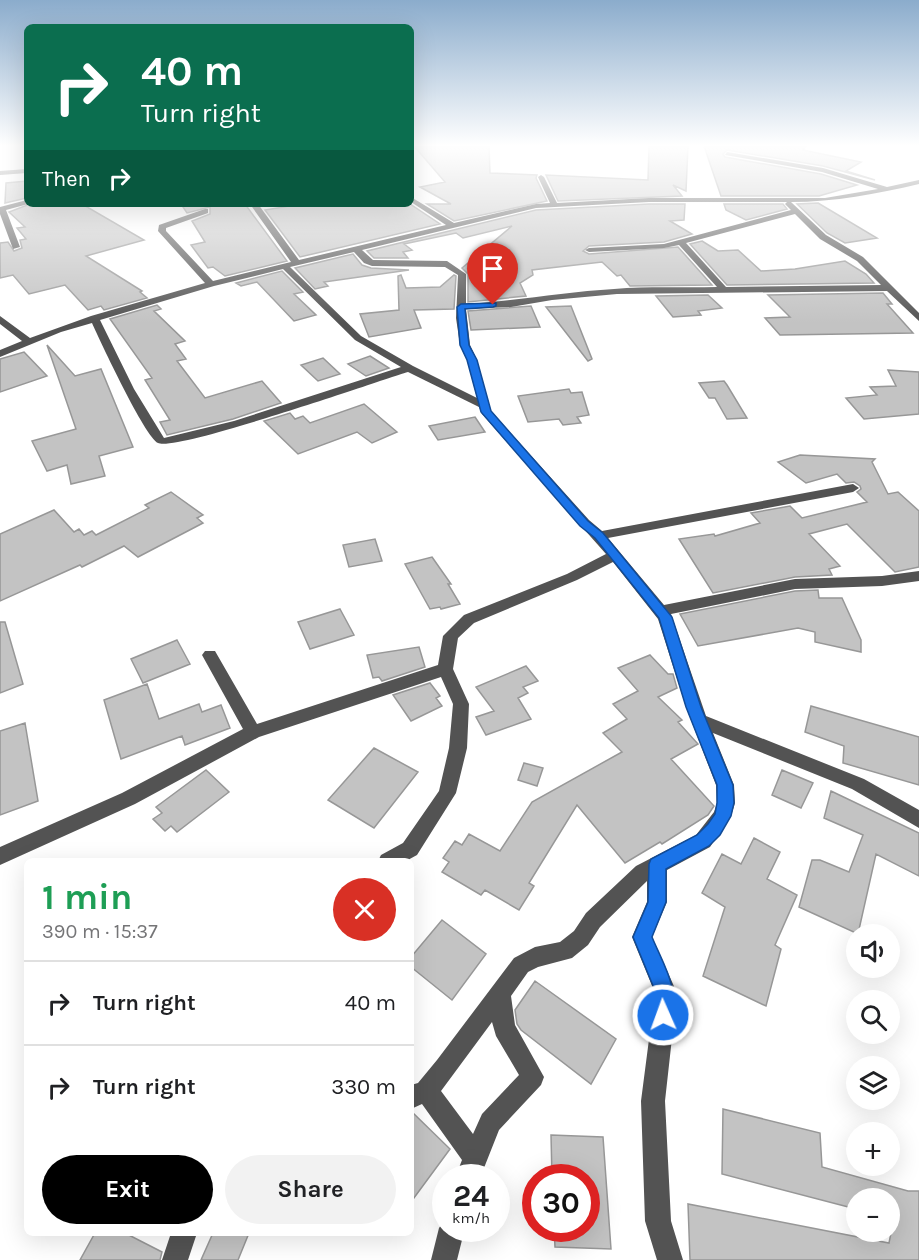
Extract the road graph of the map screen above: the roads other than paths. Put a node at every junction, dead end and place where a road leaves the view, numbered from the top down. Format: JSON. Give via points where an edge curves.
{"nodes":[{"id":1,"x":17,"y":205,"type":"edge"},
{"id":2,"x":420,"y":205,"type":"edge"},
{"id":3,"x":547,"y":205,"type":"edge"},
{"id":4,"x":790,"y":205,"type":"edge"},
{"id":5,"x":256,"y":207,"type":"edge"},
{"id":6,"x":206,"y":211,"type":"dead end"},
{"id":7,"x":796,"y":211,"type":"junction"},
{"id":8,"x":451,"y":225,"type":"junction"},
{"id":9,"x":681,"y":242,"type":"junction"},
{"id":10,"x":16,"y":247,"type":"dead end"},
{"id":11,"x":357,"y":250,"type":"junction"},
{"id":12,"x":589,"y":250,"type":"dead end"},
{"id":13,"x":297,"y":264,"type":"junction"},
{"id":14,"x":285,"y":267,"type":"junction"},
{"id":15,"x":211,"y":284,"type":"junction"},
{"id":16,"x":889,"y":288,"type":"junction"},
{"id":17,"x":724,"y":290,"type":"junction"},
{"id":18,"x":461,"y":307,"type":"junction"},
{"id":19,"x":94,"y":318,"type":"junction"},
{"id":20,"x":919,"y":318,"type":"edge"},
{"id":21,"x":0,"y":319,"type":"edge"},
{"id":22,"x":28,"y":341,"type":"junction"},
{"id":23,"x":0,"y":354,"type":"edge"},
{"id":24,"x":409,"y":368,"type":"junction"},
{"id":25,"x":483,"y":405,"type":"junction"},
{"id":26,"x":853,"y":488,"type":"dead end"},
{"id":27,"x":599,"y":536,"type":"junction"},
{"id":28,"x":615,"y":555,"type":"junction"},
{"id":29,"x":919,"y":576,"type":"edge"},
{"id":30,"x":661,"y":610,"type":"junction"},
{"id":31,"x":210,"y":655,"type":"dead end"},
{"id":32,"x":444,"y":669,"type":"junction"},
{"id":33,"x":700,"y":721,"type":"junction"},
{"id":34,"x":253,"y":732,"type":"junction"},
{"id":35,"x":919,"y":820,"type":"edge"},
{"id":36,"x":0,"y":856,"type":"edge"},
{"id":37,"x":394,"y":858,"type":"edge"},
{"id":38,"x":657,"y":864,"type":"junction"},
{"id":39,"x":500,"y":993,"type":"junction"},
{"id":40,"x":418,"y":1094,"type":"edge"},
{"id":41,"x":469,"y":1164,"type":"edge"},
{"id":42,"x":472,"y":1164,"type":"edge"},
{"id":43,"x":183,"y":1236,"type":"edge"},
{"id":44,"x":448,"y":1242,"type":"edge"},
{"id":45,"x":175,"y":1260,"type":"edge"},
{"id":46,"x":444,"y":1260,"type":"edge"},
{"id":47,"x":670,"y":1260,"type":"edge"}],
"edges":[{"from":1,"to":10,"type":"street","via":[[2,209]]},
{"from":2,"to":8,"type":"street"},
{"from":3,"to":8,"type":"street"},
{"from":4,"to":7,"type":"street"},
{"from":5,"to":13,"type":"street"},
{"from":6,"to":15,"type":"street","via":[[162,227],[162,231]]},
{"from":7,"to":9,"type":"street"},
{"from":7,"to":16,"type":"street","via":[[833,244],[860,259]]},
{"from":8,"to":11,"type":"street"},
{"from":9,"to":12,"type":"street"},
{"from":9,"to":17,"type":"street"},
{"from":11,"to":13,"type":"street"},
{"from":11,"to":18,"type":"street","via":[[376,264],[447,264],[462,274]]},
{"from":13,"to":14,"type":"street"},
{"from":14,"to":15,"type":"street"},
{"from":14,"to":24,"type":"street","via":[[358,338]]},
{"from":15,"to":19,"type":"street"},
{"from":16,"to":17,"type":"street"},
{"from":16,"to":20,"type":"street"},
{"from":17,"to":18,"type":"street","via":[[617,291]]},
{"from":18,"to":25,"type":"street","via":[[465,345]]},
{"from":19,"to":22,"type":"street"},
{"from":19,"to":24,"type":"street","via":[[160,440],[168,442]]},
{"from":21,"to":22,"type":"street"},
{"from":22,"to":23,"type":"street"},
{"from":24,"to":25,"type":"street"},
{"from":25,"to":27,"type":"street","via":[[584,524]]},
{"from":26,"to":27,"type":"street"},
{"from":27,"to":28,"type":"street"},
{"from":28,"to":30,"type":"street"},
{"from":28,"to":32,"type":"street","via":[[572,578],[469,620],[451,636]]},
{"from":29,"to":30,"type":"street","via":[[795,584]]},
{"from":30,"to":33,"type":"street"},
{"from":31,"to":34,"type":"street"},
{"from":32,"to":34,"type":"street"},
{"from":32,"to":37,"type":"street","via":[[461,704],[458,748],[447,793],[410,849]]},
{"from":33,"to":35,"type":"street","via":[[858,784]]},
{"from":33,"to":38,"type":"street","via":[[725,785],[726,803],[722,816],[703,841]]},
{"from":34,"to":36,"type":"street","via":[[118,803]]},
{"from":38,"to":39,"type":"street","via":[[643,872],[593,920],[581,938],[565,951],[535,957],[521,965]]},
{"from":38,"to":47,"type":"street","via":[[657,902],[642,937],[666,993],[653,1101],[658,1221]]},
{"from":39,"to":40,"type":"street"},
{"from":39,"to":42,"type":"street","via":[[504,1028],[533,1077],[496,1113]]},
{"from":40,"to":41,"type":"street"},
{"from":43,"to":45,"type":"street"},
{"from":44,"to":46,"type":"street"}]}
